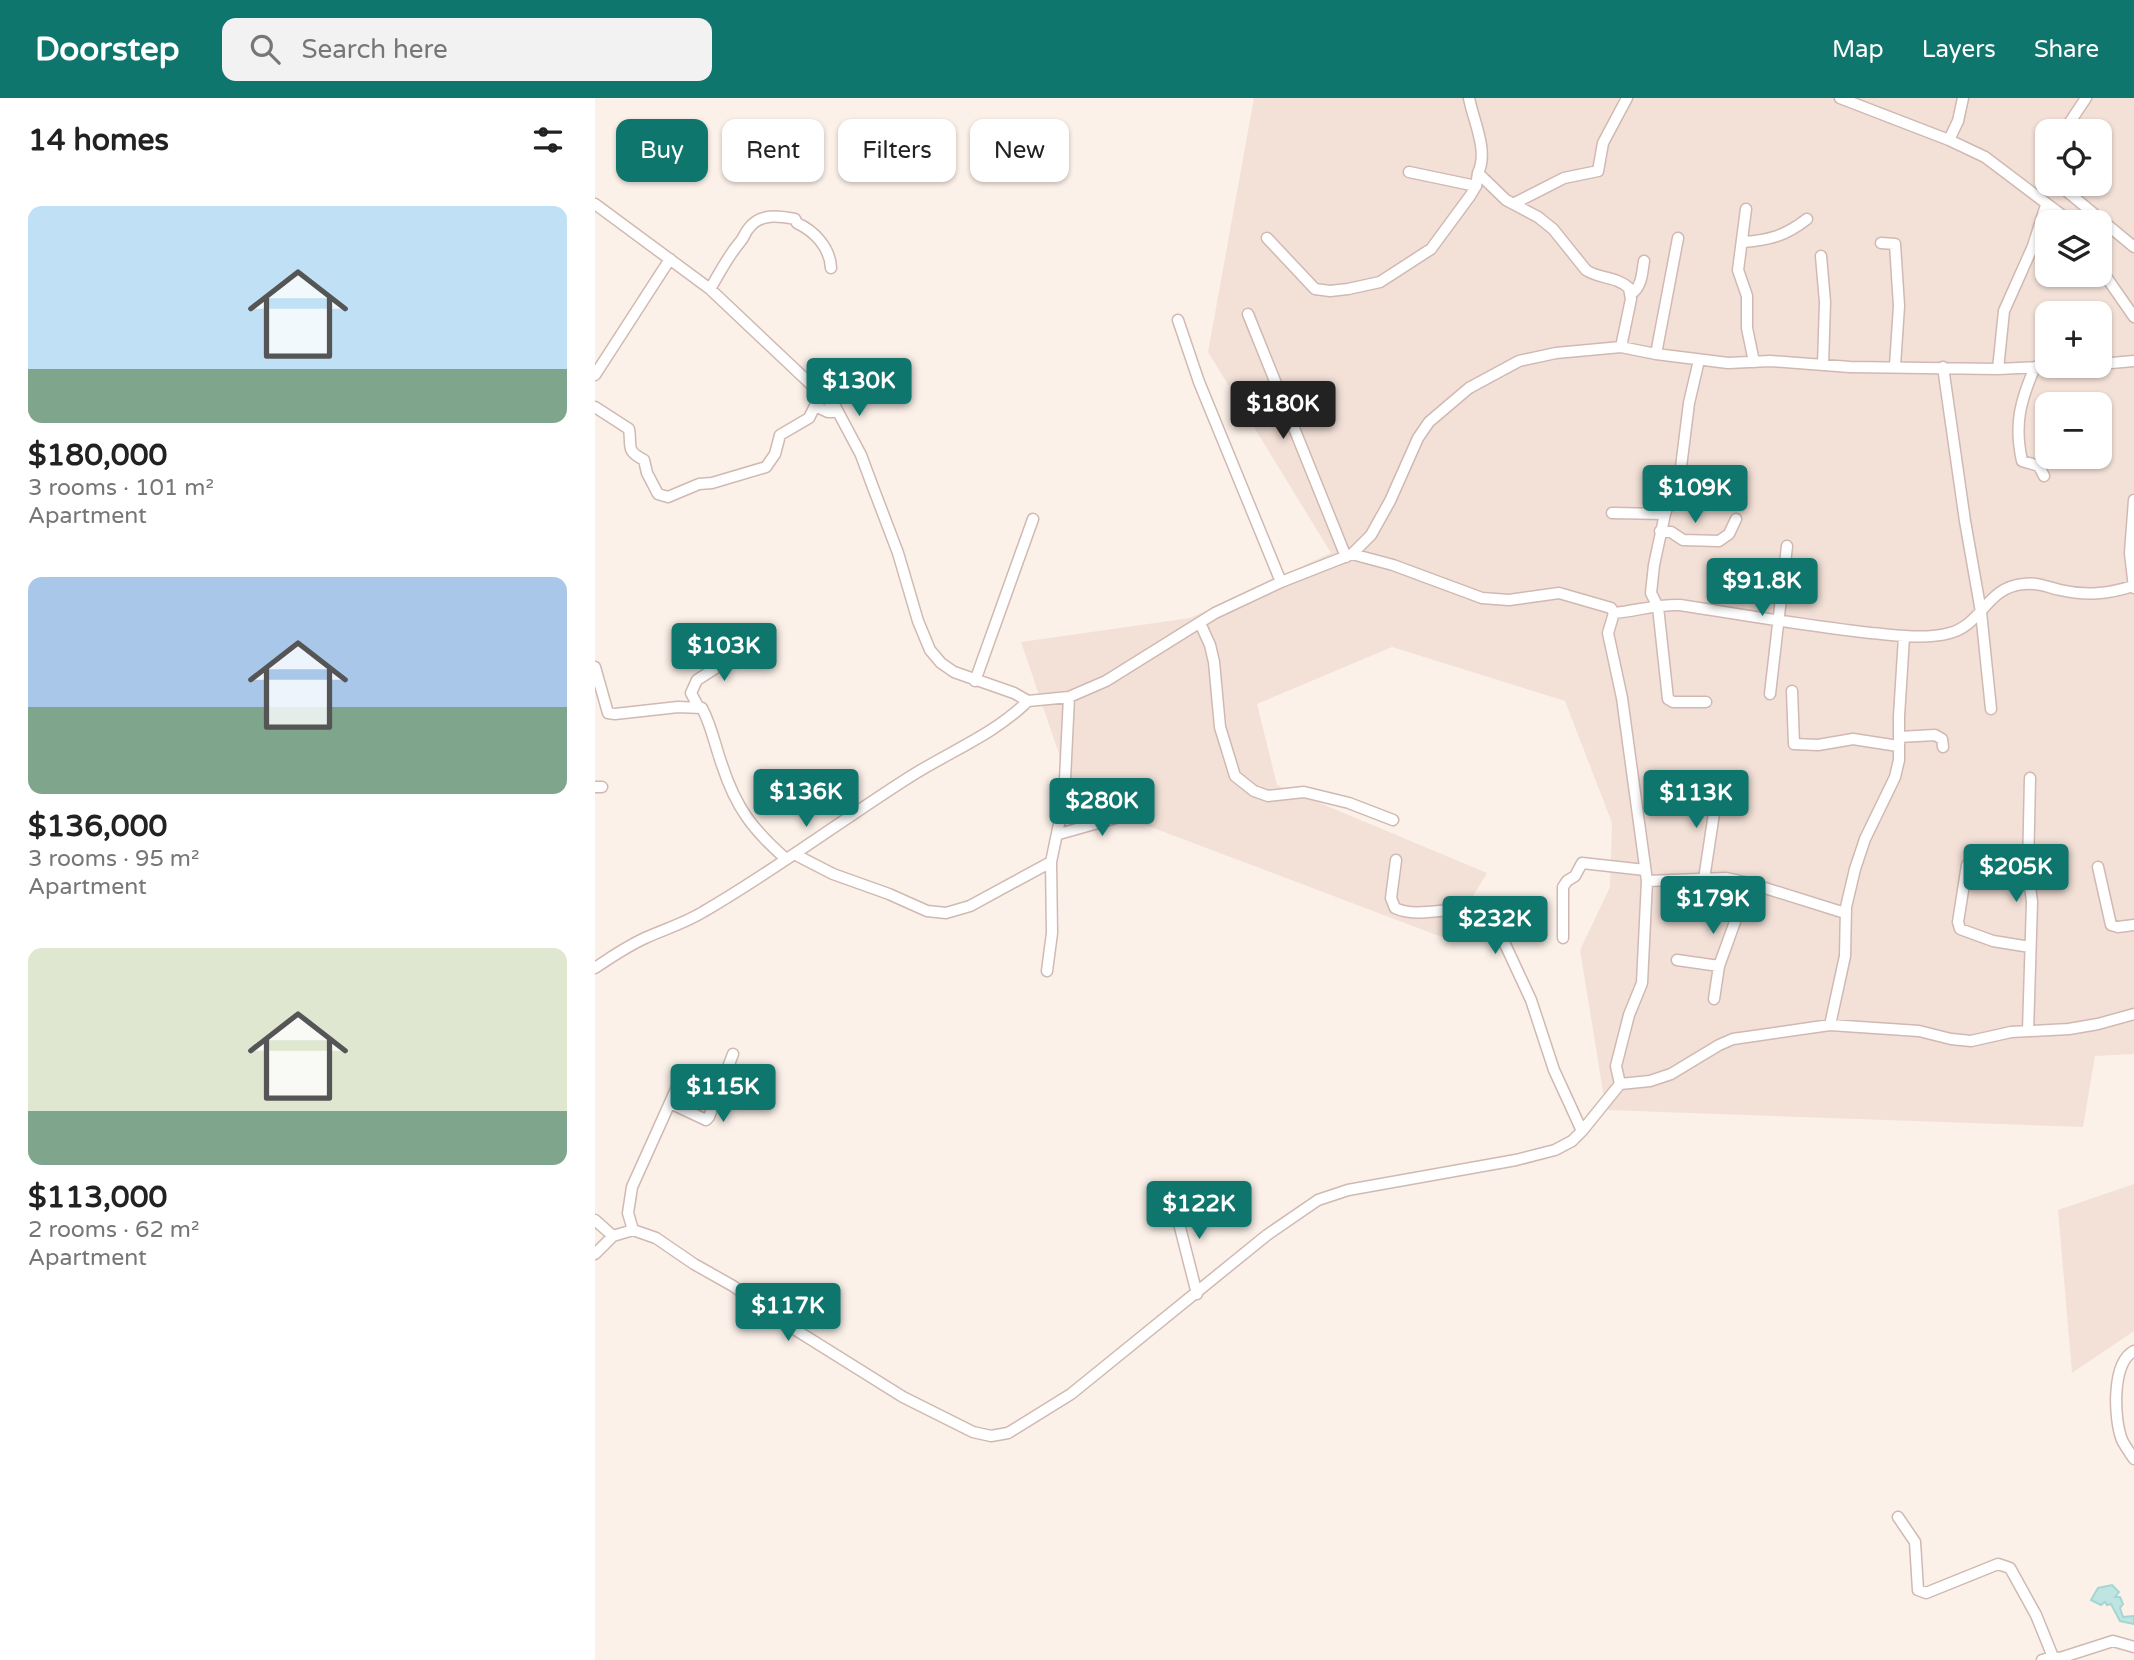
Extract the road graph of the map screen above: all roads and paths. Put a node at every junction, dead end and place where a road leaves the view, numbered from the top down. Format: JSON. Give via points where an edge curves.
{"nodes":[{"id":1,"x":1469,"y":98,"type":"edge"},
{"id":2,"x":1626,"y":98,"type":"edge"},
{"id":3,"x":1840,"y":98,"type":"edge"},
{"id":4,"x":1963,"y":98,"type":"edge"},
{"id":5,"x":2086,"y":98,"type":"edge"},
{"id":6,"x":2072,"y":119,"type":"edge"},
{"id":7,"x":1949,"y":140,"type":"junction"},
{"id":8,"x":1409,"y":172,"type":"dead end"},
{"id":9,"x":1478,"y":173,"type":"junction"},
{"id":10,"x":1476,"y":186,"type":"junction"},
{"id":11,"x":2072,"y":196,"type":"edge"},
{"id":12,"x":1515,"y":203,"type":"junction"},
{"id":13,"x":595,"y":204,"type":"edge"},
{"id":14,"x":2046,"y":205,"type":"junction"},
{"id":15,"x":1746,"y":209,"type":"dead end"},
{"id":16,"x":2053,"y":210,"type":"edge"},
{"id":17,"x":1807,"y":219,"type":"dead end"},
{"id":18,"x":1268,"y":238,"type":"dead end"},
{"id":19,"x":1678,"y":238,"type":"dead end"},
{"id":20,"x":1743,"y":242,"type":"junction"},
{"id":21,"x":1881,"y":243,"type":"dead end"},
{"id":22,"x":2134,"y":247,"type":"edge"},
{"id":23,"x":1821,"y":256,"type":"dead end"},
{"id":24,"x":670,"y":259,"type":"junction"},
{"id":25,"x":1644,"y":261,"type":"dead end"},
{"id":26,"x":831,"y":268,"type":"dead end"},
{"id":27,"x":2112,"y":285,"type":"edge"},
{"id":28,"x":711,"y":289,"type":"junction"},
{"id":29,"x":1631,"y":294,"type":"junction"},
{"id":30,"x":1248,"y":314,"type":"dead end"},
{"id":31,"x":2134,"y":317,"type":"edge"},
{"id":32,"x":1178,"y":320,"type":"dead end"},
{"id":33,"x":1621,"y":347,"type":"junction"},
{"id":34,"x":1655,"y":354,"type":"junction"},
{"id":35,"x":1699,"y":360,"type":"junction"},
{"id":36,"x":2134,"y":361,"type":"edge"},
{"id":37,"x":1754,"y":362,"type":"junction"},
{"id":38,"x":2112,"y":363,"type":"edge"},
{"id":39,"x":1823,"y":365,"type":"junction"},
{"id":40,"x":1895,"y":366,"type":"junction"},
{"id":41,"x":1943,"y":367,"type":"junction"},
{"id":42,"x":2035,"y":367,"type":"joint"},
{"id":43,"x":1998,"y":369,"type":"junction"},
{"id":44,"x":595,"y":375,"type":"edge"},
{"id":45,"x":824,"y":396,"type":"junction"},
{"id":46,"x":815,"y":406,"type":"junction"},
{"id":47,"x":595,"y":407,"type":"edge"},
{"id":48,"x":838,"y":412,"type":"junction"},
{"id":49,"x":2044,"y":476,"type":"dead end"},
{"id":50,"x":2134,"y":500,"type":"edge"},
{"id":51,"x":1612,"y":513,"type":"dead end"},
{"id":52,"x":1665,"y":513,"type":"junction"},
{"id":53,"x":1033,"y":519,"type":"dead end"},
{"id":54,"x":1736,"y":519,"type":"dead end"},
{"id":55,"x":1660,"y":531,"type":"junction"},
{"id":56,"x":1366,"y":543,"type":"junction"},
{"id":57,"x":1787,"y":546,"type":"dead end"},
{"id":58,"x":1349,"y":556,"type":"junction"},
{"id":59,"x":1373,"y":560,"type":"junction"},
{"id":60,"x":1281,"y":582,"type":"junction"},
{"id":61,"x":2134,"y":587,"type":"edge"},
{"id":62,"x":1658,"y":607,"type":"junction"},
{"id":63,"x":1981,"y":612,"type":"junction"},
{"id":64,"x":1614,"y":613,"type":"junction"},
{"id":65,"x":1777,"y":621,"type":"junction"},
{"id":66,"x":1200,"y":623,"type":"junction"},
{"id":67,"x":1905,"y":637,"type":"junction"},
{"id":68,"x":736,"y":655,"type":"dead end"},
{"id":69,"x":595,"y":667,"type":"edge"},
{"id":70,"x":975,"y":681,"type":"junction"},
{"id":71,"x":1792,"y":691,"type":"dead end"},
{"id":72,"x":1770,"y":694,"type":"dead end"},
{"id":73,"x":1069,"y":697,"type":"junction"},
{"id":74,"x":1028,"y":701,"type":"junction"},
{"id":75,"x":1706,"y":702,"type":"dead end"},
{"id":76,"x":699,"y":708,"type":"junction"},
{"id":77,"x":1991,"y":709,"type":"dead end"},
{"id":78,"x":608,"y":713,"type":"junction"},
{"id":79,"x":595,"y":714,"type":"edge"},
{"id":80,"x":1898,"y":741,"type":"junction"},
{"id":81,"x":1943,"y":747,"type":"dead end"},
{"id":82,"x":2029,"y":778,"type":"dead end"},
{"id":83,"x":1718,"y":787,"type":"dead end"},
{"id":84,"x":1137,"y":813,"type":"dead end"},
{"id":85,"x":1393,"y":820,"type":"dead end"},
{"id":86,"x":1059,"y":834,"type":"junction"},
{"id":87,"x":791,"y":857,"type":"junction"},
{"id":88,"x":1396,"y":860,"type":"dead end"},
{"id":89,"x":1051,"y":862,"type":"junction"},
{"id":90,"x":1967,"y":865,"type":"dead end"},
{"id":91,"x":2098,"y":867,"type":"dead end"},
{"id":92,"x":1646,"y":876,"type":"junction"},
{"id":93,"x":1704,"y":879,"type":"junction"},
{"id":94,"x":1749,"y":883,"type":"junction"},
{"id":95,"x":1845,"y":913,"type":"junction"},
{"id":96,"x":2134,"y":925,"type":"edge"},
{"id":97,"x":1563,"y":938,"type":"dead end"},
{"id":98,"x":2030,"y":947,"type":"junction"},
{"id":99,"x":1677,"y":960,"type":"dead end"},
{"id":100,"x":1719,"y":966,"type":"junction"},
{"id":101,"x":595,"y":968,"type":"edge"},
{"id":102,"x":1047,"y":971,"type":"dead end"},
{"id":103,"x":1714,"y":999,"type":"dead end"},
{"id":104,"x":2134,"y":1014,"type":"edge"},
{"id":105,"x":1830,"y":1025,"type":"junction"},
{"id":106,"x":2028,"y":1031,"type":"junction"},
{"id":107,"x":733,"y":1054,"type":"dead end"},
{"id":108,"x":725,"y":1076,"type":"junction"},
{"id":109,"x":1620,"y":1084,"type":"junction"},
{"id":110,"x":746,"y":1086,"type":"dead end"},
{"id":111,"x":677,"y":1087,"type":"dead end"},
{"id":112,"x":670,"y":1103,"type":"junction"},
{"id":113,"x":1582,"y":1132,"type":"junction"},
{"id":114,"x":1173,"y":1196,"type":"dead end"},
{"id":115,"x":595,"y":1220,"type":"edge"},
{"id":116,"x":633,"y":1230,"type":"junction"},
{"id":117,"x":613,"y":1236,"type":"junction"},
{"id":118,"x":595,"y":1254,"type":"edge"},
{"id":119,"x":1196,"y":1294,"type":"junction"},
{"id":120,"x":2134,"y":1351,"type":"edge"},
{"id":121,"x":2134,"y":1459,"type":"edge"},
{"id":122,"x":1898,"y":1517,"type":"dead end"},
{"id":123,"x":2134,"y":1647,"type":"edge"},
{"id":124,"x":2053,"y":1659,"type":"edge"},
{"id":125,"x":2042,"y":1660,"type":"edge"}],
"edges":[{"from":1,"to":9,"type":"street","via":[[1480,145]]},
{"from":2,"to":12,"type":"street","via":[[1603,144],[1598,171],[1564,178]]},
{"from":3,"to":7,"type":"street"},
{"from":4,"to":7,"type":"street"},
{"from":5,"to":6,"type":"street"},
{"from":7,"to":14,"type":"street","via":[[1998,166]]},
{"from":8,"to":10,"type":"street"},
{"from":9,"to":10,"type":"street"},
{"from":9,"to":12,"type":"street"},
{"from":10,"to":18,"type":"street","via":[[1431,249],[1380,282],[1330,291],[1315,289]]},
{"from":11,"to":22,"type":"street"},
{"from":12,"to":29,"type":"street","via":[[1553,229],[1586,270],[1617,279]]},
{"from":13,"to":24,"type":"street"},
{"from":14,"to":16,"type":"street"},
{"from":14,"to":43,"type":"street","via":[[2004,311]]},
{"from":15,"to":20,"type":"street"},
{"from":17,"to":20,"type":"street","via":[[1770,240]]},
{"from":19,"to":34,"type":"street"},
{"from":20,"to":37,"type":"street","via":[[1738,270],[1747,296]]},
{"from":21,"to":40,"type":"street","via":[[1895,244],[1899,319]]},
{"from":23,"to":39,"type":"street"},
{"from":24,"to":28,"type":"street"},
{"from":24,"to":44,"type":"street"},
{"from":25,"to":29,"type":"street","via":[[1641,280]]},
{"from":26,"to":28,"type":"street","via":[[830,256],[806,226],[795,219],[767,216],[750,226]]},
{"from":27,"to":31,"type":"street"},
{"from":28,"to":45,"type":"street"},
{"from":29,"to":33,"type":"street"},
{"from":30,"to":58,"type":"street"},
{"from":32,"to":60,"type":"street"},
{"from":33,"to":34,"type":"street"},
{"from":33,"to":56,"type":"street","via":[[1519,361],[1469,388],[1429,422]]},
{"from":34,"to":35,"type":"street"},
{"from":35,"to":37,"type":"street"},
{"from":35,"to":52,"type":"street","via":[[1681,467]]},
{"from":36,"to":38,"type":"street"},
{"from":37,"to":39,"type":"street"},
{"from":39,"to":40,"type":"street"},
{"from":40,"to":41,"type":"street"},
{"from":41,"to":43,"type":"street"},
{"from":41,"to":63,"type":"street"},
{"from":42,"to":43,"type":"street"},
{"from":42,"to":49,"type":"street","via":[[2022,396],[2017,439],[2022,461],[2039,466]]},
{"from":45,"to":46,"type":"street"},
{"from":45,"to":48,"type":"street"},
{"from":46,"to":47,"type":"street","via":[[809,418],[780,435],[766,467],[668,497],[658,494],[644,460],[629,447],[629,429]]},
{"from":46,"to":48,"type":"street"},
{"from":48,"to":70,"type":"street","via":[[861,455],[887,523],[924,639],[941,663]]},
{"from":50,"to":61,"type":"street","via":[[2130,552]]},
{"from":51,"to":52,"type":"street"},
{"from":52,"to":55,"type":"street"},
{"from":53,"to":70,"type":"street"},
{"from":54,"to":55,"type":"street","via":[[1729,534],[1719,541],[1683,540]]},
{"from":55,"to":62,"type":"street","via":[[1651,593]]},
{"from":56,"to":58,"type":"street"},
{"from":56,"to":59,"type":"street"},
{"from":57,"to":65,"type":"street"},
{"from":58,"to":59,"type":"street"},
{"from":58,"to":60,"type":"street"},
{"from":59,"to":64,"type":"street","via":[[1482,598],[1509,600],[1559,593],[1611,608]]},
{"from":60,"to":66,"type":"street"},
{"from":61,"to":63,"type":"street","via":[[2095,595],[2023,584],[1994,594]]},
{"from":62,"to":64,"type":"street"},
{"from":62,"to":65,"type":"street","via":[[1680,605]]},
{"from":62,"to":75,"type":"street","via":[[1668,698]]},
{"from":63,"to":67,"type":"street","via":[[1949,633]]},
{"from":63,"to":77,"type":"street"},
{"from":64,"to":92,"type":"street","via":[[1608,633],[1622,698]]},
{"from":65,"to":67,"type":"street"},
{"from":65,"to":72,"type":"street"},
{"from":66,"to":73,"type":"street","via":[[1106,681]]},
{"from":66,"to":85,"type":"street","via":[[1214,662],[1220,727],[1235,776],[1268,796],[1304,792]]},
{"from":67,"to":80,"type":"street"},
{"from":68,"to":76,"type":"street","via":[[697,680],[691,693]]},
{"from":69,"to":78,"type":"street"},
{"from":70,"to":74,"type":"street"},
{"from":71,"to":80,"type":"street","via":[[1794,744]]},
{"from":73,"to":74,"type":"street"},
{"from":73,"to":86,"type":"street"},
{"from":74,"to":87,"type":"street","via":[[993,731],[909,777]]},
{"from":76,"to":78,"type":"street"},
{"from":76,"to":87,"type":"street","via":[[713,731],[739,806],[758,834]]},
{"from":78,"to":79,"type":"street"},
{"from":80,"to":81,"type":"street","via":[[1935,735]]},
{"from":80,"to":95,"type":"street","via":[[1895,778],[1865,839]]},
{"from":82,"to":98,"type":"street"},
{"from":83,"to":93,"type":"street"},
{"from":84,"to":86,"type":"street"},
{"from":86,"to":89,"type":"street"},
{"from":87,"to":89,"type":"street","via":[[927,911],[946,913],[970,906]]},
{"from":87,"to":101,"type":"street","via":[[702,913],[645,938]]},
{"from":88,"to":113,"type":"street","via":[[1391,898],[1395,908],[1491,914],[1531,1000],[1554,1070]]},
{"from":89,"to":102,"type":"street","via":[[1052,933]]},
{"from":90,"to":98,"type":"street","via":[[1958,922],[1961,929],[1993,941]]},
{"from":91,"to":96,"type":"street","via":[[2111,925]]},
{"from":92,"to":93,"type":"street"},
{"from":92,"to":97,"type":"street","via":[[1582,863],[1563,887]]},
{"from":92,"to":109,"type":"street","via":[[1641,983],[1616,1066]]},
{"from":93,"to":94,"type":"street"},
{"from":94,"to":95,"type":"street"},
{"from":94,"to":100,"type":"street"},
{"from":95,"to":105,"type":"street","via":[[1845,956]]},
{"from":98,"to":106,"type":"street"},
{"from":99,"to":100,"type":"street"},
{"from":100,"to":103,"type":"street"},
{"from":104,"to":106,"type":"street","via":[[2079,1027]]},
{"from":105,"to":106,"type":"street","via":[[1919,1031],[1971,1041]]},
{"from":105,"to":109,"type":"street","via":[[1733,1039],[1671,1074]]},
{"from":107,"to":108,"type":"street"},
{"from":108,"to":110,"type":"street"},
{"from":108,"to":112,"type":"street","via":[[706,1120]]},
{"from":109,"to":113,"type":"street"},
{"from":111,"to":112,"type":"street"},
{"from":112,"to":116,"type":"street","via":[[632,1187],[628,1213]]},
{"from":113,"to":119,"type":"street","via":[[1540,1154],[1348,1190],[1318,1200]]},
{"from":114,"to":119,"type":"street"},
{"from":115,"to":117,"type":"street"},
{"from":116,"to":117,"type":"street"},
{"from":116,"to":119,"type":"street","via":[[656,1238],[903,1397],[949,1422],[991,1436],[1008,1433],[1071,1394]]},
{"from":117,"to":118,"type":"street"},
{"from":120,"to":121,"type":"street","via":[[2116,1381],[2121,1438]]},
{"from":122,"to":124,"type":"street","via":[[1915,1542],[1918,1590],[1926,1593],[1998,1564],[2010,1568]]},
{"from":123,"to":124,"type":"street","via":[[2113,1641]]},
{"from":124,"to":125,"type":"street"}]}
